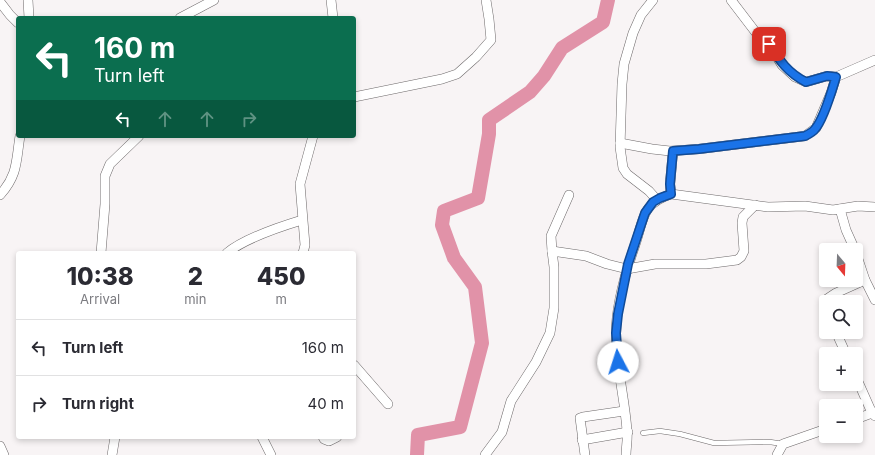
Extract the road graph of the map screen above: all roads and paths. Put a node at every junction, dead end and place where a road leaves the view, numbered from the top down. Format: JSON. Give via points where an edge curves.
{"nodes":[{"id":1,"x":28,"y":0,"type":"edge"},
{"id":2,"x":214,"y":0,"type":"edge"},
{"id":3,"x":331,"y":0,"type":"edge"},
{"id":4,"x":486,"y":0,"type":"edge"},
{"id":5,"x":653,"y":0,"type":"edge"},
{"id":6,"x":731,"y":0,"type":"edge"},
{"id":7,"x":0,"y":2,"type":"edge"},
{"id":8,"x":29,"y":16,"type":"edge"},
{"id":9,"x":184,"y":16,"type":"edge"},
{"id":10,"x":333,"y":16,"type":"edge"},
{"id":11,"x":16,"y":21,"type":"edge"},
{"id":12,"x":875,"y":60,"type":"edge"},
{"id":13,"x":836,"y":77,"type":"junction"},
{"id":14,"x":356,"y":97,"type":"edge"},
{"id":15,"x":20,"y":138,"type":"edge"},
{"id":16,"x":137,"y":138,"type":"edge"},
{"id":17,"x":312,"y":138,"type":"edge"},
{"id":18,"x":620,"y":143,"type":"junction"},
{"id":19,"x":673,"y":151,"type":"junction"},
{"id":20,"x":671,"y":194,"type":"junction"},
{"id":21,"x":0,"y":195,"type":"edge"},
{"id":22,"x":569,"y":195,"type":"dead end"},
{"id":23,"x":657,"y":200,"type":"junction"},
{"id":24,"x":755,"y":206,"type":"junction"},
{"id":25,"x":875,"y":208,"type":"edge"},
{"id":26,"x":840,"y":209,"type":"junction"},
{"id":27,"x":302,"y":220,"type":"junction"},
{"id":28,"x":852,"y":243,"type":"edge"},
{"id":29,"x":101,"y":251,"type":"edge"},
{"id":30,"x":229,"y":251,"type":"edge"},
{"id":31,"x":304,"y":251,"type":"edge"},
{"id":32,"x":552,"y":251,"type":"junction"},
{"id":33,"x":627,"y":269,"type":"junction"},
{"id":34,"x":863,"y":274,"type":"edge"},
{"id":35,"x":865,"y":280,"type":"junction"},
{"id":36,"x":833,"y":295,"type":"edge"},
{"id":37,"x":875,"y":300,"type":"edge"},
{"id":38,"x":356,"y":367,"type":"edge"},
{"id":39,"x":863,"y":391,"type":"edge"},
{"id":40,"x":388,"y":404,"type":"dead end"},
{"id":41,"x":624,"y":411,"type":"junction"},
{"id":42,"x":874,"y":414,"type":"edge"},
{"id":43,"x":863,"y":417,"type":"edge"},
{"id":44,"x":819,"y":431,"type":"edge"},
{"id":45,"x":628,"y":432,"type":"junction"},
{"id":46,"x":643,"y":432,"type":"dead end"},
{"id":47,"x":115,"y":439,"type":"edge"},
{"id":48,"x":263,"y":439,"type":"edge"},
{"id":49,"x":324,"y":439,"type":"edge"},
{"id":50,"x":333,"y":439,"type":"edge"},
{"id":51,"x":582,"y":440,"type":"junction"},
{"id":52,"x":783,"y":444,"type":"junction"},
{"id":53,"x":0,"y":446,"type":"edge"},
{"id":54,"x":4,"y":455,"type":"edge"},
{"id":55,"x":112,"y":455,"type":"edge"},
{"id":56,"x":271,"y":455,"type":"edge"},
{"id":57,"x":484,"y":455,"type":"edge"},
{"id":58,"x":585,"y":455,"type":"edge"},
{"id":59,"x":626,"y":455,"type":"edge"},
{"id":60,"x":777,"y":455,"type":"edge"}],
"edges":[{"from":1,"to":8,"type":"street"},
{"from":2,"to":9,"type":"street"},
{"from":3,"to":10,"type":"street"},
{"from":4,"to":14,"type":"street","via":[[491,40],[457,74]]},
{"from":5,"to":18,"type":"street","via":[[641,15],[624,64]]},
{"from":6,"to":13,"type":"street","via":[[757,34],[769,44],[782,65],[795,77],[806,82],[827,76]]},
{"from":7,"to":11,"type":"street"},
{"from":12,"to":13,"type":"street"},
{"from":13,"to":19,"type":"street","via":[[816,128],[805,136]]},
{"from":15,"to":21,"type":"street","via":[[16,169],[9,185]]},
{"from":16,"to":29,"type":"street","via":[[110,164],[105,176]]},
{"from":17,"to":27,"type":"street","via":[[300,184]]},
{"from":18,"to":19,"type":"street"},
{"from":18,"to":23,"type":"street","via":[[623,168]]},
{"from":19,"to":20,"type":"street"},
{"from":20,"to":23,"type":"street"},
{"from":20,"to":24,"type":"street"},
{"from":22,"to":32,"type":"street","via":[[550,236]]},
{"from":23,"to":33,"type":"street","via":[[645,213]]},
{"from":24,"to":26,"type":"street"},
{"from":24,"to":33,"type":"street","via":[[743,217],[744,251],[737,260],[706,264],[655,264]]},
{"from":25,"to":26,"type":"street","via":[[858,206]]},
{"from":26,"to":28,"type":"street"},
{"from":27,"to":30,"type":"street","via":[[253,238]]},
{"from":27,"to":31,"type":"street"},
{"from":32,"to":33,"type":"street","via":[[586,256]]},
{"from":32,"to":57,"type":"street","via":[[554,308],[550,333],[536,362],[511,401],[502,432]]},
{"from":33,"to":41,"type":"street","via":[[616,333]]},
{"from":34,"to":35,"type":"street"},
{"from":35,"to":36,"type":"street"},
{"from":35,"to":37,"type":"street"},
{"from":38,"to":40,"type":"street"},
{"from":39,"to":42,"type":"street"},
{"from":41,"to":45,"type":"street"},
{"from":41,"to":51,"type":"street","via":[[580,418]]},
{"from":42,"to":43,"type":"street"},
{"from":44,"to":52,"type":"street"},
{"from":45,"to":51,"type":"street"},
{"from":45,"to":59,"type":"street"},
{"from":46,"to":52,"type":"lane","via":[[680,434],[714,443]]},
{"from":47,"to":55,"type":"street"},
{"from":48,"to":56,"type":"street"},
{"from":49,"to":50,"type":"street"},
{"from":51,"to":58,"type":"street"},
{"from":52,"to":60,"type":"street"},
{"from":53,"to":54,"type":"street"}]}
